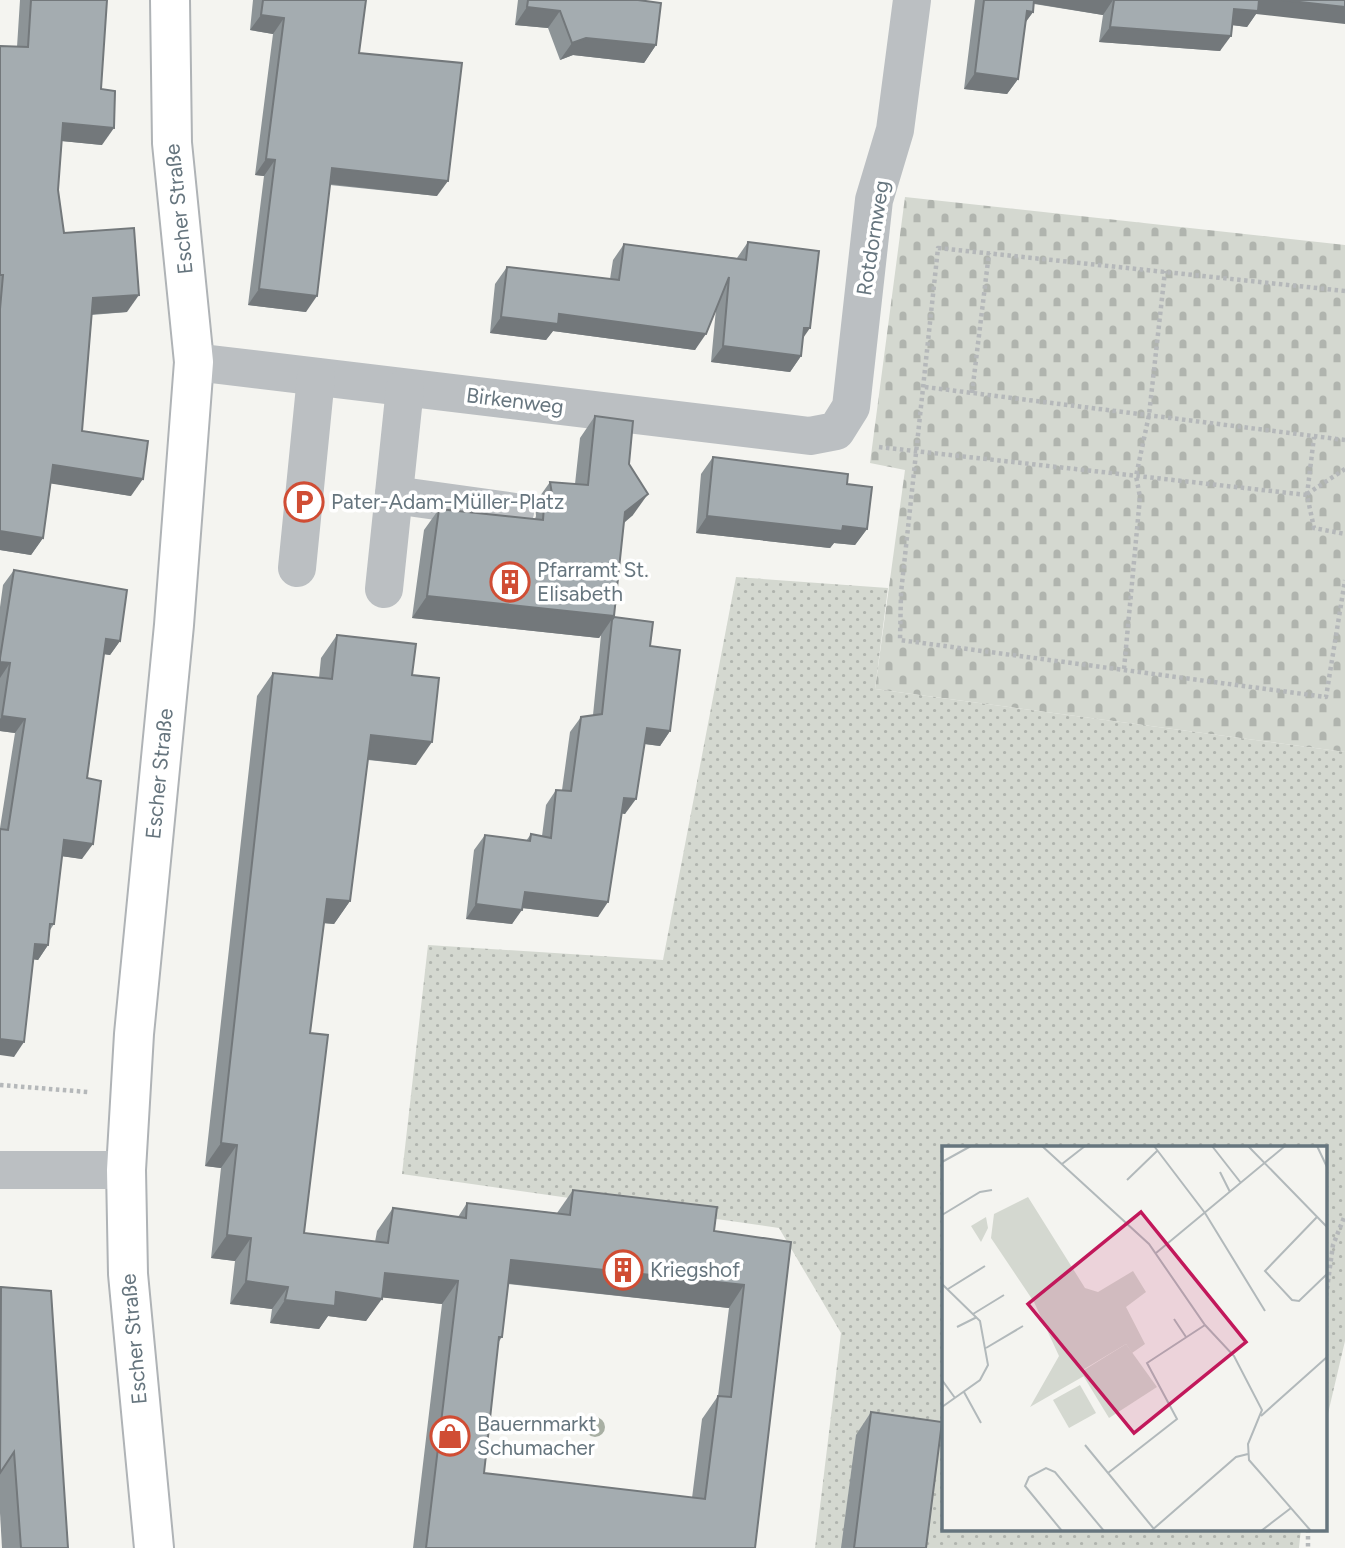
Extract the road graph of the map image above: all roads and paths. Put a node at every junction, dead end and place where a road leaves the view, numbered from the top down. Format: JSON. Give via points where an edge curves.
{"nodes":[{"id":1,"x":170,"y":0,"type":"edge"},
{"id":2,"x":912,"y":0,"type":"edge"},
{"id":3,"x":989,"y":253,"type":"junction"},
{"id":4,"x":1165,"y":271,"type":"junction"},
{"id":5,"x":1345,"y":291,"type":"edge"},
{"id":6,"x":194,"y":362,"type":"junction"},
{"id":7,"x":316,"y":377,"type":"junction"},
{"id":8,"x":925,"y":387,"type":"junction"},
{"id":9,"x":405,"y":388,"type":"junction"},
{"id":10,"x":972,"y":393,"type":"junction"},
{"id":11,"x":1149,"y":415,"type":"junction"},
{"id":12,"x":836,"y":431,"type":"joint"},
{"id":13,"x":1314,"y":436,"type":"junction"},
{"id":14,"x":1345,"y":440,"type":"edge"},
{"id":15,"x":915,"y":451,"type":"junction"},
{"id":16,"x":1345,"y":469,"type":"edge"},
{"id":17,"x":1136,"y":476,"type":"junction"},
{"id":18,"x":394,"y":495,"type":"junction"},
{"id":19,"x":1307,"y":495,"type":"junction"},
{"id":20,"x":514,"y":512,"type":"dead end"},
{"id":21,"x":1345,"y":534,"type":"edge"},
{"id":22,"x":297,"y":568,"type":"dead end"},
{"id":23,"x":1345,"y":580,"type":"edge"},
{"id":24,"x":384,"y":589,"type":"dead end"},
{"id":25,"x":1124,"y":669,"type":"junction"},
{"id":26,"x":0,"y":1085,"type":"edge"},
{"id":27,"x":131,"y":1095,"type":"junction"},
{"id":28,"x":0,"y":1170,"type":"edge"},
{"id":29,"x":126,"y":1170,"type":"junction"},
{"id":30,"x":1345,"y":1215,"type":"edge"},
{"id":31,"x":1328,"y":1283,"type":"edge"},
{"id":32,"x":1308,"y":1530,"type":"edge"},
{"id":33,"x":154,"y":1548,"type":"edge"},
{"id":34,"x":1308,"y":1548,"type":"edge"}],
"edges":[{"from":1,"to":6,"type":"main road","name":"Escher Straße","via":[[172,143]]},
{"from":2,"to":12,"type":"street","name":"Rotdornweg","via":[[895,130],[874,200],[851,407]]},
{"from":3,"to":4,"type":"path"},
{"from":3,"to":8,"type":"path","via":[[937,248]]},
{"from":3,"to":10,"type":"path"},
{"from":4,"to":5,"type":"path"},
{"from":4,"to":11,"type":"path"},
{"from":6,"to":7,"type":"street","name":"Birkenweg"},
{"from":6,"to":27,"type":"main road","name":"Escher Straße"},
{"from":7,"to":9,"type":"street","name":"Birkenweg"},
{"from":7,"to":22,"type":"street"},
{"from":8,"to":10,"type":"path"},
{"from":8,"to":15,"type":"path"},
{"from":9,"to":12,"type":"street","name":"Birkenweg","via":[[810,436]]},
{"from":9,"to":18,"type":"street"},
{"from":10,"to":11,"type":"path"},
{"from":11,"to":13,"type":"path"},
{"from":11,"to":17,"type":"path"},
{"from":13,"to":14,"type":"path"},
{"from":13,"to":19,"type":"path"},
{"from":15,"to":17,"type":"path"},
{"from":15,"to":25,"type":"path","via":[[900,640]]},
{"from":16,"to":19,"type":"path"},
{"from":17,"to":19,"type":"path"},
{"from":17,"to":25,"type":"path","via":[[1140,497]]},
{"from":18,"to":20,"type":"street"},
{"from":18,"to":24,"type":"street"},
{"from":19,"to":21,"type":"path","via":[[1314,528]]},
{"from":23,"to":25,"type":"path","via":[[1326,697]]},
{"from":26,"to":27,"type":"path"},
{"from":27,"to":29,"type":"main road","name":"Escher Straße"},
{"from":28,"to":29,"type":"street"},
{"from":29,"to":33,"type":"main road","name":"Escher Straße","via":[[128,1274]]},
{"from":30,"to":31,"type":"path"},
{"from":32,"to":34,"type":"path"}]}
